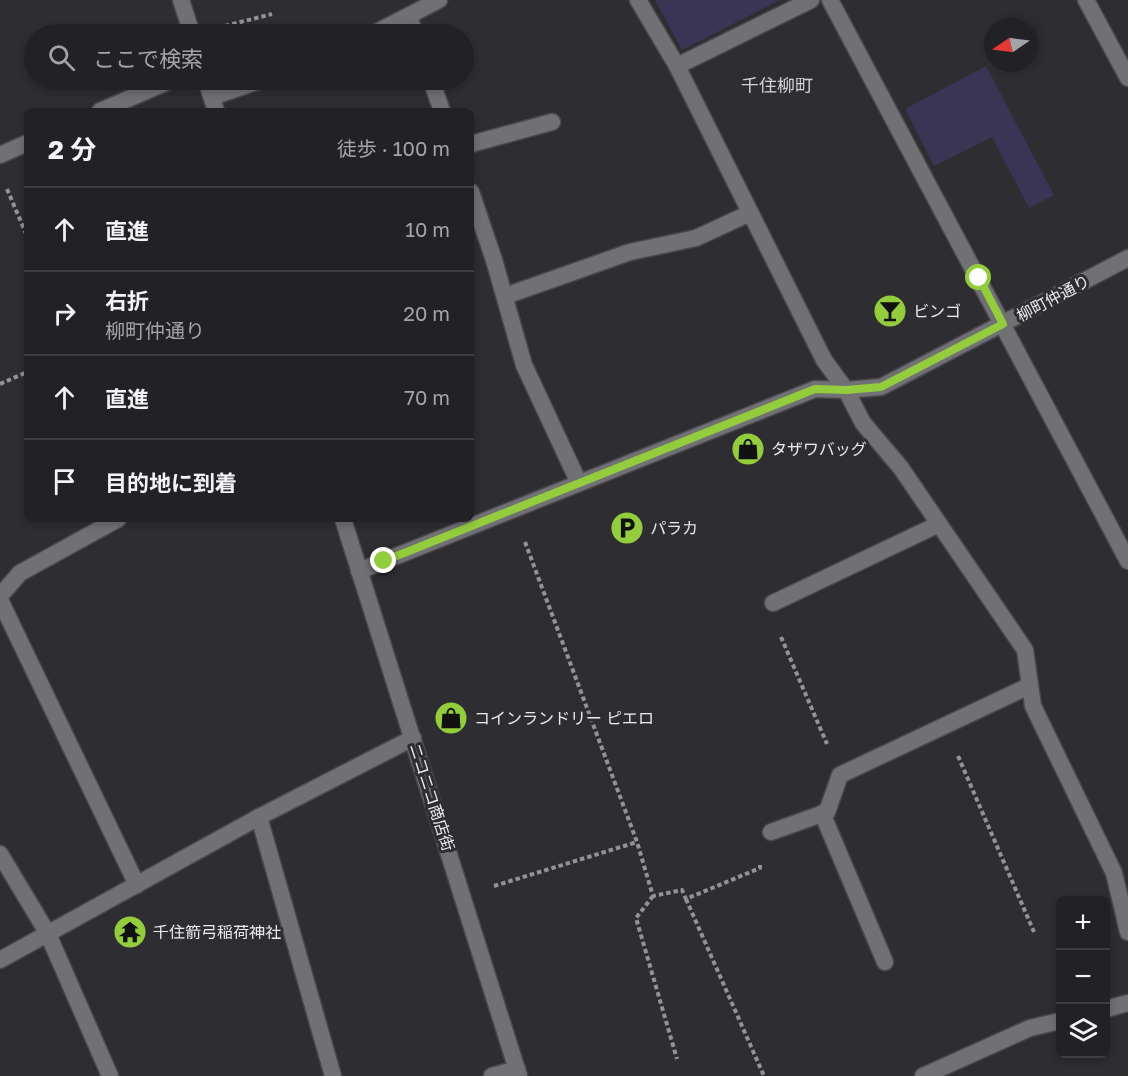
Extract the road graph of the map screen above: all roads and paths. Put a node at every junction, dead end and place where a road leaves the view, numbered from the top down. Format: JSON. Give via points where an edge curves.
{"nodes":[{"id":1,"x":181,"y":0,"type":"edge"},
{"id":2,"x":439,"y":0,"type":"edge"},
{"id":3,"x":638,"y":0,"type":"edge"},
{"id":4,"x":811,"y":0,"type":"edge"},
{"id":5,"x":830,"y":0,"type":"edge"},
{"id":6,"x":1086,"y":0,"type":"edge"},
{"id":7,"x":272,"y":14,"type":"dead end"},
{"id":8,"x":409,"y":16,"type":"junction"},
{"id":9,"x":189,"y":24,"type":"edge"},
{"id":10,"x":232,"y":24,"type":"edge"},
{"id":11,"x":393,"y":24,"type":"edge"},
{"id":12,"x":412,"y":24,"type":"edge"},
{"id":13,"x":677,"y":66,"type":"junction"},
{"id":14,"x":1128,"y":78,"type":"edge"},
{"id":15,"x":149,"y":90,"type":"edge"},
{"id":16,"x":242,"y":90,"type":"edge"},
{"id":17,"x":435,"y":90,"type":"edge"},
{"id":18,"x":214,"y":104,"type":"edge"},
{"id":19,"x":107,"y":108,"type":"edge"},
{"id":20,"x":441,"y":108,"type":"edge"},
{"id":21,"x":552,"y":122,"type":"dead end"},
{"id":22,"x":474,"y":143,"type":"edge"},
{"id":23,"x":24,"y":144,"type":"edge"},
{"id":24,"x":0,"y":155,"type":"edge"},
{"id":25,"x":4,"y":182,"type":"dead end"},
{"id":26,"x":474,"y":211,"type":"edge"},
{"id":27,"x":750,"y":213,"type":"junction"},
{"id":28,"x":24,"y":229,"type":"edge"},
{"id":29,"x":1128,"y":258,"type":"edge"},
{"id":30,"x":505,"y":296,"type":"junction"},
{"id":31,"x":1003,"y":324,"type":"junction"},
{"id":32,"x":24,"y":373,"type":"edge"},
{"id":33,"x":0,"y":384,"type":"edge"},
{"id":34,"x":846,"y":390,"type":"junction"},
{"id":35,"x":579,"y":483,"type":"junction"},
{"id":36,"x":512,"y":509,"type":"junction"},
{"id":37,"x":113,"y":522,"type":"edge"},
{"id":38,"x":344,"y":522,"type":"edge"},
{"id":39,"x":939,"y":524,"type":"junction"},
{"id":40,"x":1128,"y":561,"type":"edge"},
{"id":41,"x":359,"y":571,"type":"junction"},
{"id":42,"x":0,"y":596,"type":"edge"},
{"id":43,"x":0,"y":600,"type":"edge"},
{"id":44,"x":773,"y":603,"type":"joint"},
{"id":45,"x":1029,"y":686,"type":"junction"},
{"id":46,"x":945,"y":725,"type":"junction"},
{"id":47,"x":413,"y":738,"type":"junction"},
{"id":48,"x":840,"y":775,"type":"junction"},
{"id":49,"x":822,"y":813,"type":"junction"},
{"id":50,"x":259,"y":817,"type":"junction"},
{"id":51,"x":771,"y":832,"type":"joint"},
{"id":52,"x":637,"y":842,"type":"junction"},
{"id":53,"x":0,"y":854,"type":"edge"},
{"id":54,"x":1121,"y":870,"type":"edge"},
{"id":55,"x":137,"y":885,"type":"junction"},
{"id":56,"x":463,"y":895,"type":"junction"},
{"id":57,"x":653,"y":896,"type":"junction"},
{"id":58,"x":686,"y":898,"type":"junction"},
{"id":59,"x":1034,"y":932,"type":"dead end"},
{"id":60,"x":1128,"y":932,"type":"edge"},
{"id":61,"x":48,"y":934,"type":"junction"},
{"id":62,"x":0,"y":960,"type":"edge"},
{"id":63,"x":885,"y":963,"type":"dead end"},
{"id":64,"x":1128,"y":1004,"type":"edge"},
{"id":65,"x":1110,"y":1008,"type":"edge"},
{"id":66,"x":1056,"y":1022,"type":"edge"},
{"id":67,"x":677,"y":1059,"type":"dead end"},
{"id":68,"x":518,"y":1072,"type":"edge"},
{"id":69,"x":110,"y":1076,"type":"edge"},
{"id":70,"x":333,"y":1076,"type":"edge"},
{"id":71,"x":492,"y":1076,"type":"edge"},
{"id":72,"x":764,"y":1076,"type":"edge"},
{"id":73,"x":923,"y":1076,"type":"edge"}],
"edges":[{"from":1,"to":9,"type":"street"},
{"from":2,"to":8,"type":"street"},
{"from":3,"to":13,"type":"street"},
{"from":4,"to":13,"type":"street"},
{"from":5,"to":31,"type":"street"},
{"from":6,"to":14,"type":"street"},
{"from":7,"to":10,"type":"path"},
{"from":8,"to":11,"type":"street"},
{"from":8,"to":12,"type":"street"},
{"from":13,"to":27,"type":"street"},
{"from":15,"to":19,"type":"street"},
{"from":16,"to":18,"type":"street"},
{"from":17,"to":20,"type":"street"},
{"from":21,"to":22,"type":"street"},
{"from":23,"to":24,"type":"street"},
{"from":25,"to":28,"type":"path"},
{"from":26,"to":30,"type":"street"},
{"from":27,"to":30,"type":"street","via":[[696,238],[630,252]]},
{"from":27,"to":34,"type":"street","via":[[824,360]]},
{"from":29,"to":31,"type":"street","name":"柳町仲通り"},
{"from":30,"to":35,"type":"street","via":[[524,365]]},
{"from":31,"to":34,"type":"street","name":"柳町仲通り","via":[[881,387]]},
{"from":31,"to":40,"type":"street"},
{"from":32,"to":33,"type":"path"},
{"from":34,"to":35,"type":"street","name":"柳町仲通り","via":[[815,389]]},
{"from":34,"to":39,"type":"street","via":[[863,423],[901,468]]},
{"from":35,"to":36,"type":"street","name":"柳町仲通り"},
{"from":36,"to":41,"type":"street","name":"柳町仲通り"},
{"from":36,"to":52,"type":"path"},
{"from":37,"to":42,"type":"street","via":[[20,573]]},
{"from":38,"to":41,"type":"street","name":"ニコニコ商店街"},
{"from":39,"to":44,"type":"street"},
{"from":39,"to":45,"type":"street","via":[[1025,650]]},
{"from":41,"to":47,"type":"street","name":"ニコニコ商店街"},
{"from":43,"to":55,"type":"street"},
{"from":44,"to":48,"type":"path","via":[[768,606]]},
{"from":45,"to":46,"type":"street"},
{"from":45,"to":54,"type":"street","via":[[1033,706]]},
{"from":46,"to":48,"type":"street"},
{"from":46,"to":59,"type":"path"},
{"from":47,"to":50,"type":"street"},
{"from":47,"to":56,"type":"street","name":"ニコニコ商店街"},
{"from":48,"to":49,"type":"street","via":[[827,812]]},
{"from":49,"to":51,"type":"street"},
{"from":49,"to":63,"type":"street"},
{"from":50,"to":55,"type":"street"},
{"from":50,"to":70,"type":"street"},
{"from":51,"to":58,"type":"path","via":[[760,837],[760,868]]},
{"from":52,"to":56,"type":"path"},
{"from":52,"to":57,"type":"path"},
{"from":53,"to":61,"type":"street"},
{"from":54,"to":60,"type":"street"},
{"from":55,"to":61,"type":"street"},
{"from":56,"to":68,"type":"street","name":"ニコニコ商店街"},
{"from":57,"to":58,"type":"path","via":[[682,890]]},
{"from":57,"to":67,"type":"path","via":[[636,918]]},
{"from":58,"to":72,"type":"path"},
{"from":61,"to":62,"type":"street"},
{"from":61,"to":69,"type":"street"},
{"from":64,"to":65,"type":"street"},
{"from":66,"to":73,"type":"street","via":[[1030,1029]]},
{"from":68,"to":71,"type":"street"}]}
